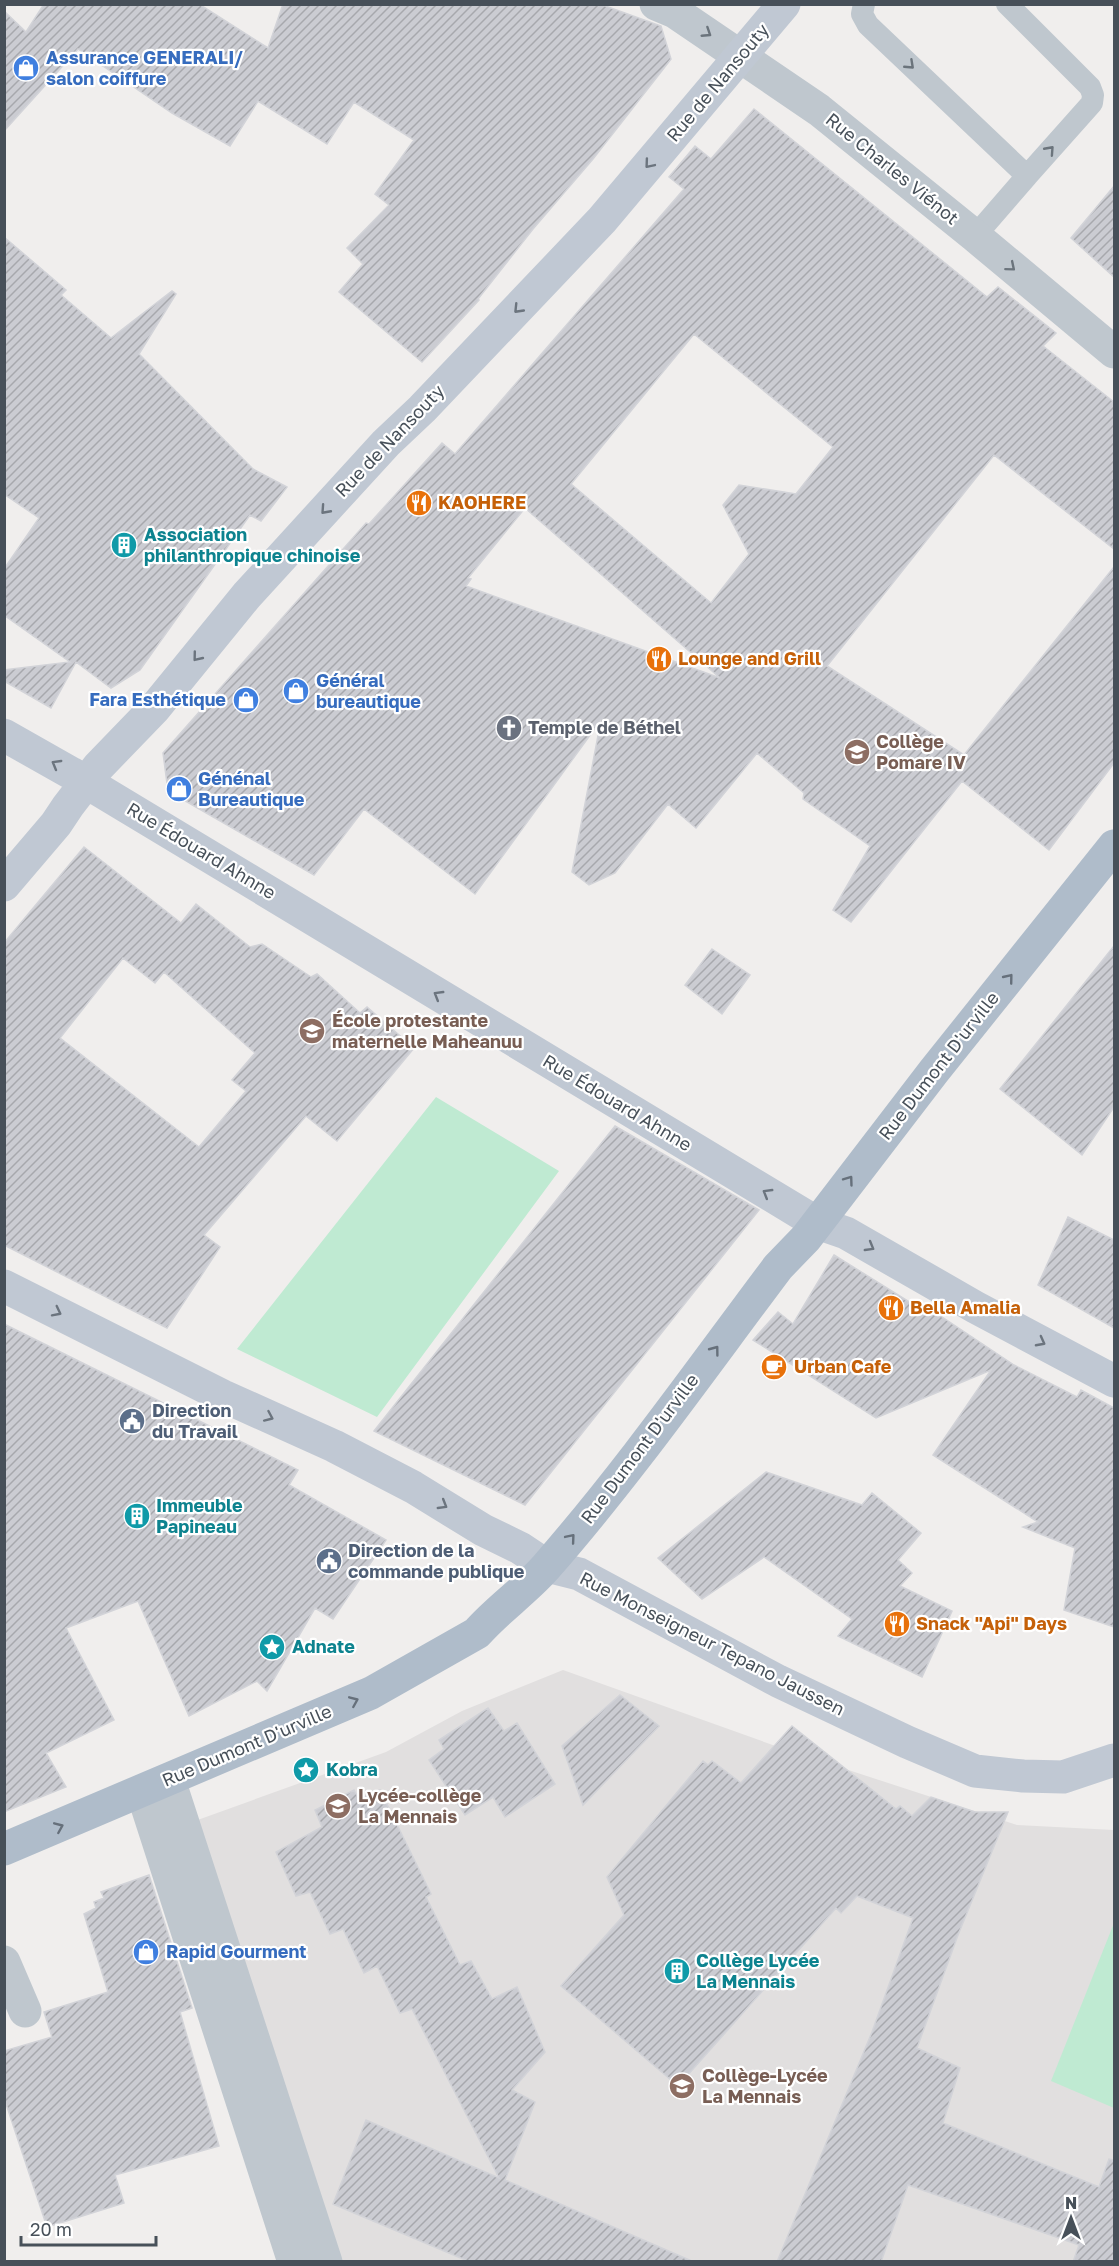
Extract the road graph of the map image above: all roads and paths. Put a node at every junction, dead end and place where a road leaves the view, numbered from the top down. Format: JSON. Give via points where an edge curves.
{"nodes":[{"id":1,"x":656,"y":4,"type":"edge"},
{"id":2,"x":783,"y":4,"type":"edge"},
{"id":3,"x":864,"y":4,"type":"edge"},
{"id":4,"x":1007,"y":4,"type":"edge"},
{"id":5,"x":741,"y":56,"type":"junction"},
{"id":6,"x":1027,"y":176,"type":"junction"},
{"id":7,"x":975,"y":236,"type":"junction"},
{"id":8,"x":1114,"y":352,"type":"edge"},
{"id":9,"x":4,"y":735,"type":"edge"},
{"id":10,"x":85,"y":782,"type":"junction"},
{"id":11,"x":1114,"y":846,"type":"edge"},
{"id":12,"x":4,"y":885,"type":"edge"},
{"id":13,"x":817,"y":1223,"type":"junction"},
{"id":14,"x":4,"y":1286,"type":"edge"},
{"id":15,"x":1114,"y":1381,"type":"edge"},
{"id":16,"x":547,"y":1566,"type":"junction"},
{"id":17,"x":1114,"y":1760,"type":"edge"},
{"id":18,"x":155,"y":1786,"type":"junction"},
{"id":19,"x":4,"y":1849,"type":"edge"},
{"id":20,"x":4,"y":1962,"type":"edge"},
{"id":21,"x":25,"y":2010,"type":"dead end"},
{"id":22,"x":294,"y":2262,"type":"edge"},
{"id":23,"x":326,"y":2262,"type":"edge"}],
"edges":[{"from":1,"to":5,"type":"street","name":"Rue Charles Viénot","one_way":true,"via":[[675,12]]},
{"from":2,"to":5,"type":"street","name":"Rue de Nansouty"},
{"from":3,"to":6,"type":"lane","one_way":true,"via":[[862,14],[868,25]]},
{"from":6,"to":4,"type":"lane","one_way":true,"via":[[1092,103],[1094,95]]},
{"from":5,"to":7,"type":"street","name":"Rue Charles Viénot","via":[[819,110]]},
{"from":5,"to":10,"type":"street","name":"Rue de Nansouty","one_way":true,"via":[[602,220],[386,443],[248,595],[154,709]]},
{"from":6,"to":7,"type":"lane"},
{"from":7,"to":8,"type":"street","name":"Rue Charles Viénot","one_way":true},
{"from":10,"to":9,"type":"street","name":"Rue Édouard Ahnne","one_way":true},
{"from":10,"to":12,"type":"street","name":"Rue de Nansouty","via":[[56,824]]},
{"from":13,"to":10,"type":"street","name":"Rue Édouard Ahnne","one_way":true},
{"from":13,"to":11,"type":"main road","name":"Rue Dumont D'urville","one_way":true},
{"from":13,"to":15,"type":"street","name":"Rue Édouard Ahnne","one_way":true,"via":[[846,1233]]},
{"from":16,"to":13,"type":"main road","name":"Rue Dumont D'urville","one_way":true,"via":[[601,1502],[778,1267]]},
{"from":14,"to":16,"type":"street","name":"Rue Monseigneur Tepano Jaussen","one_way":true,"via":[[354,1457]]},
{"from":16,"to":17,"type":"street","name":"Rue Monseigneur Tepano Jaussen","via":[[579,1574],[778,1681],[975,1771],[1063,1777]]},
{"from":18,"to":16,"type":"main road","name":"Rue Dumont D'urville","one_way":true,"via":[[381,1688],[477,1633]]},
{"from":19,"to":18,"type":"main road","name":"Rue Dumont D'urville","one_way":true},
{"from":18,"to":22,"type":"street"},
{"from":18,"to":23,"type":"street"},
{"from":20,"to":21,"type":"street"}]}
